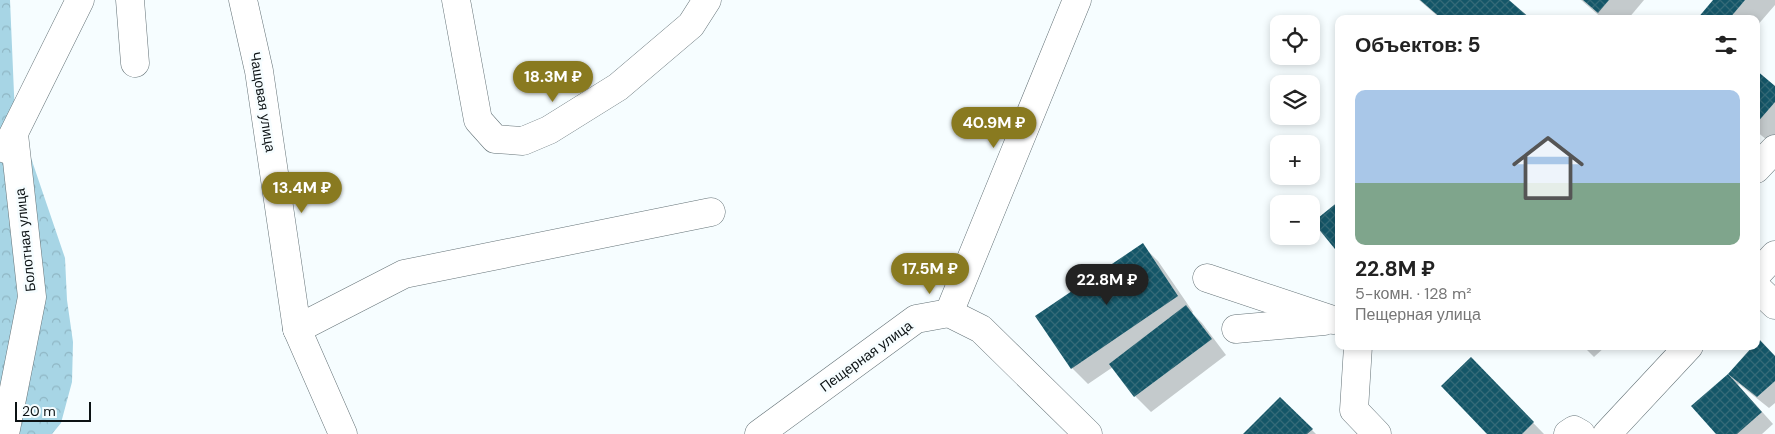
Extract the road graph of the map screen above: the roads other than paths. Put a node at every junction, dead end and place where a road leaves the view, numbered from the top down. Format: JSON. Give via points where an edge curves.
{"nodes":[{"id":1,"x":80,"y":0,"type":"edge"},
{"id":2,"x":130,"y":0,"type":"edge"},
{"id":3,"x":243,"y":0,"type":"edge"},
{"id":4,"x":456,"y":0,"type":"edge"},
{"id":5,"x":707,"y":0,"type":"edge"},
{"id":6,"x":1078,"y":0,"type":"edge"},
{"id":7,"x":135,"y":63,"type":"dead end"},
{"id":8,"x":14,"y":134,"type":"junction"},
{"id":9,"x":1775,"y":149,"type":"edge"},
{"id":10,"x":0,"y":162,"type":"edge"},
{"id":11,"x":1760,"y":165,"type":"edge"},
{"id":12,"x":711,"y":212,"type":"dead end"},
{"id":13,"x":1775,"y":255,"type":"edge"},
{"id":14,"x":1760,"y":271,"type":"edge"},
{"id":15,"x":1207,"y":278,"type":"dead end"},
{"id":16,"x":1760,"y":291,"type":"edge"},
{"id":17,"x":1775,"y":306,"type":"edge"},
{"id":18,"x":949,"y":313,"type":"junction"},
{"id":19,"x":1335,"y":319,"type":"edge"},
{"id":20,"x":1335,"y":319,"type":"edge"},
{"id":21,"x":297,"y":329,"type":"junction"},
{"id":22,"x":1236,"y":329,"type":"dead end"},
{"id":23,"x":1358,"y":350,"type":"edge"},
{"id":24,"x":1685,"y":350,"type":"edge"},
{"id":25,"x":6,"y":434,"type":"edge"},
{"id":26,"x":343,"y":434,"type":"edge"},
{"id":27,"x":759,"y":434,"type":"edge"},
{"id":28,"x":1088,"y":434,"type":"edge"},
{"id":29,"x":1377,"y":434,"type":"edge"},
{"id":30,"x":1568,"y":434,"type":"edge"},
{"id":31,"x":1581,"y":434,"type":"edge"},
{"id":32,"x":1607,"y":434,"type":"edge"}],
"edges":[{"from":1,"to":8,"type":"street"},
{"from":2,"to":7,"type":"street"},
{"from":3,"to":21,"type":"street","name":"Чащовая улица","via":[[259,71]]},
{"from":4,"to":5,"type":"street","via":[[478,120],[495,139],[523,141],[550,130],[618,87],[691,25]]},
{"from":6,"to":18,"type":"street"},
{"from":8,"to":10,"type":"street"},
{"from":8,"to":25,"type":"street","name":"Болотная улица","via":[[32,297]]},
{"from":9,"to":11,"type":"street"},
{"from":12,"to":21,"type":"street","via":[[404,274]]},
{"from":13,"to":14,"type":"street"},
{"from":15,"to":19,"type":"street"},
{"from":16,"to":17,"type":"street"},
{"from":18,"to":27,"type":"street","name":"Пещерная улица","via":[[916,319]]},
{"from":18,"to":28,"type":"street","via":[[980,330]]},
{"from":20,"to":22,"type":"street"},
{"from":21,"to":26,"type":"street","name":"Чащовая улица"},
{"from":23,"to":29,"type":"street","via":[[1354,410]]},
{"from":24,"to":32,"type":"street"},
{"from":30,"to":31,"type":"street","via":[[1574,430]]}]}
